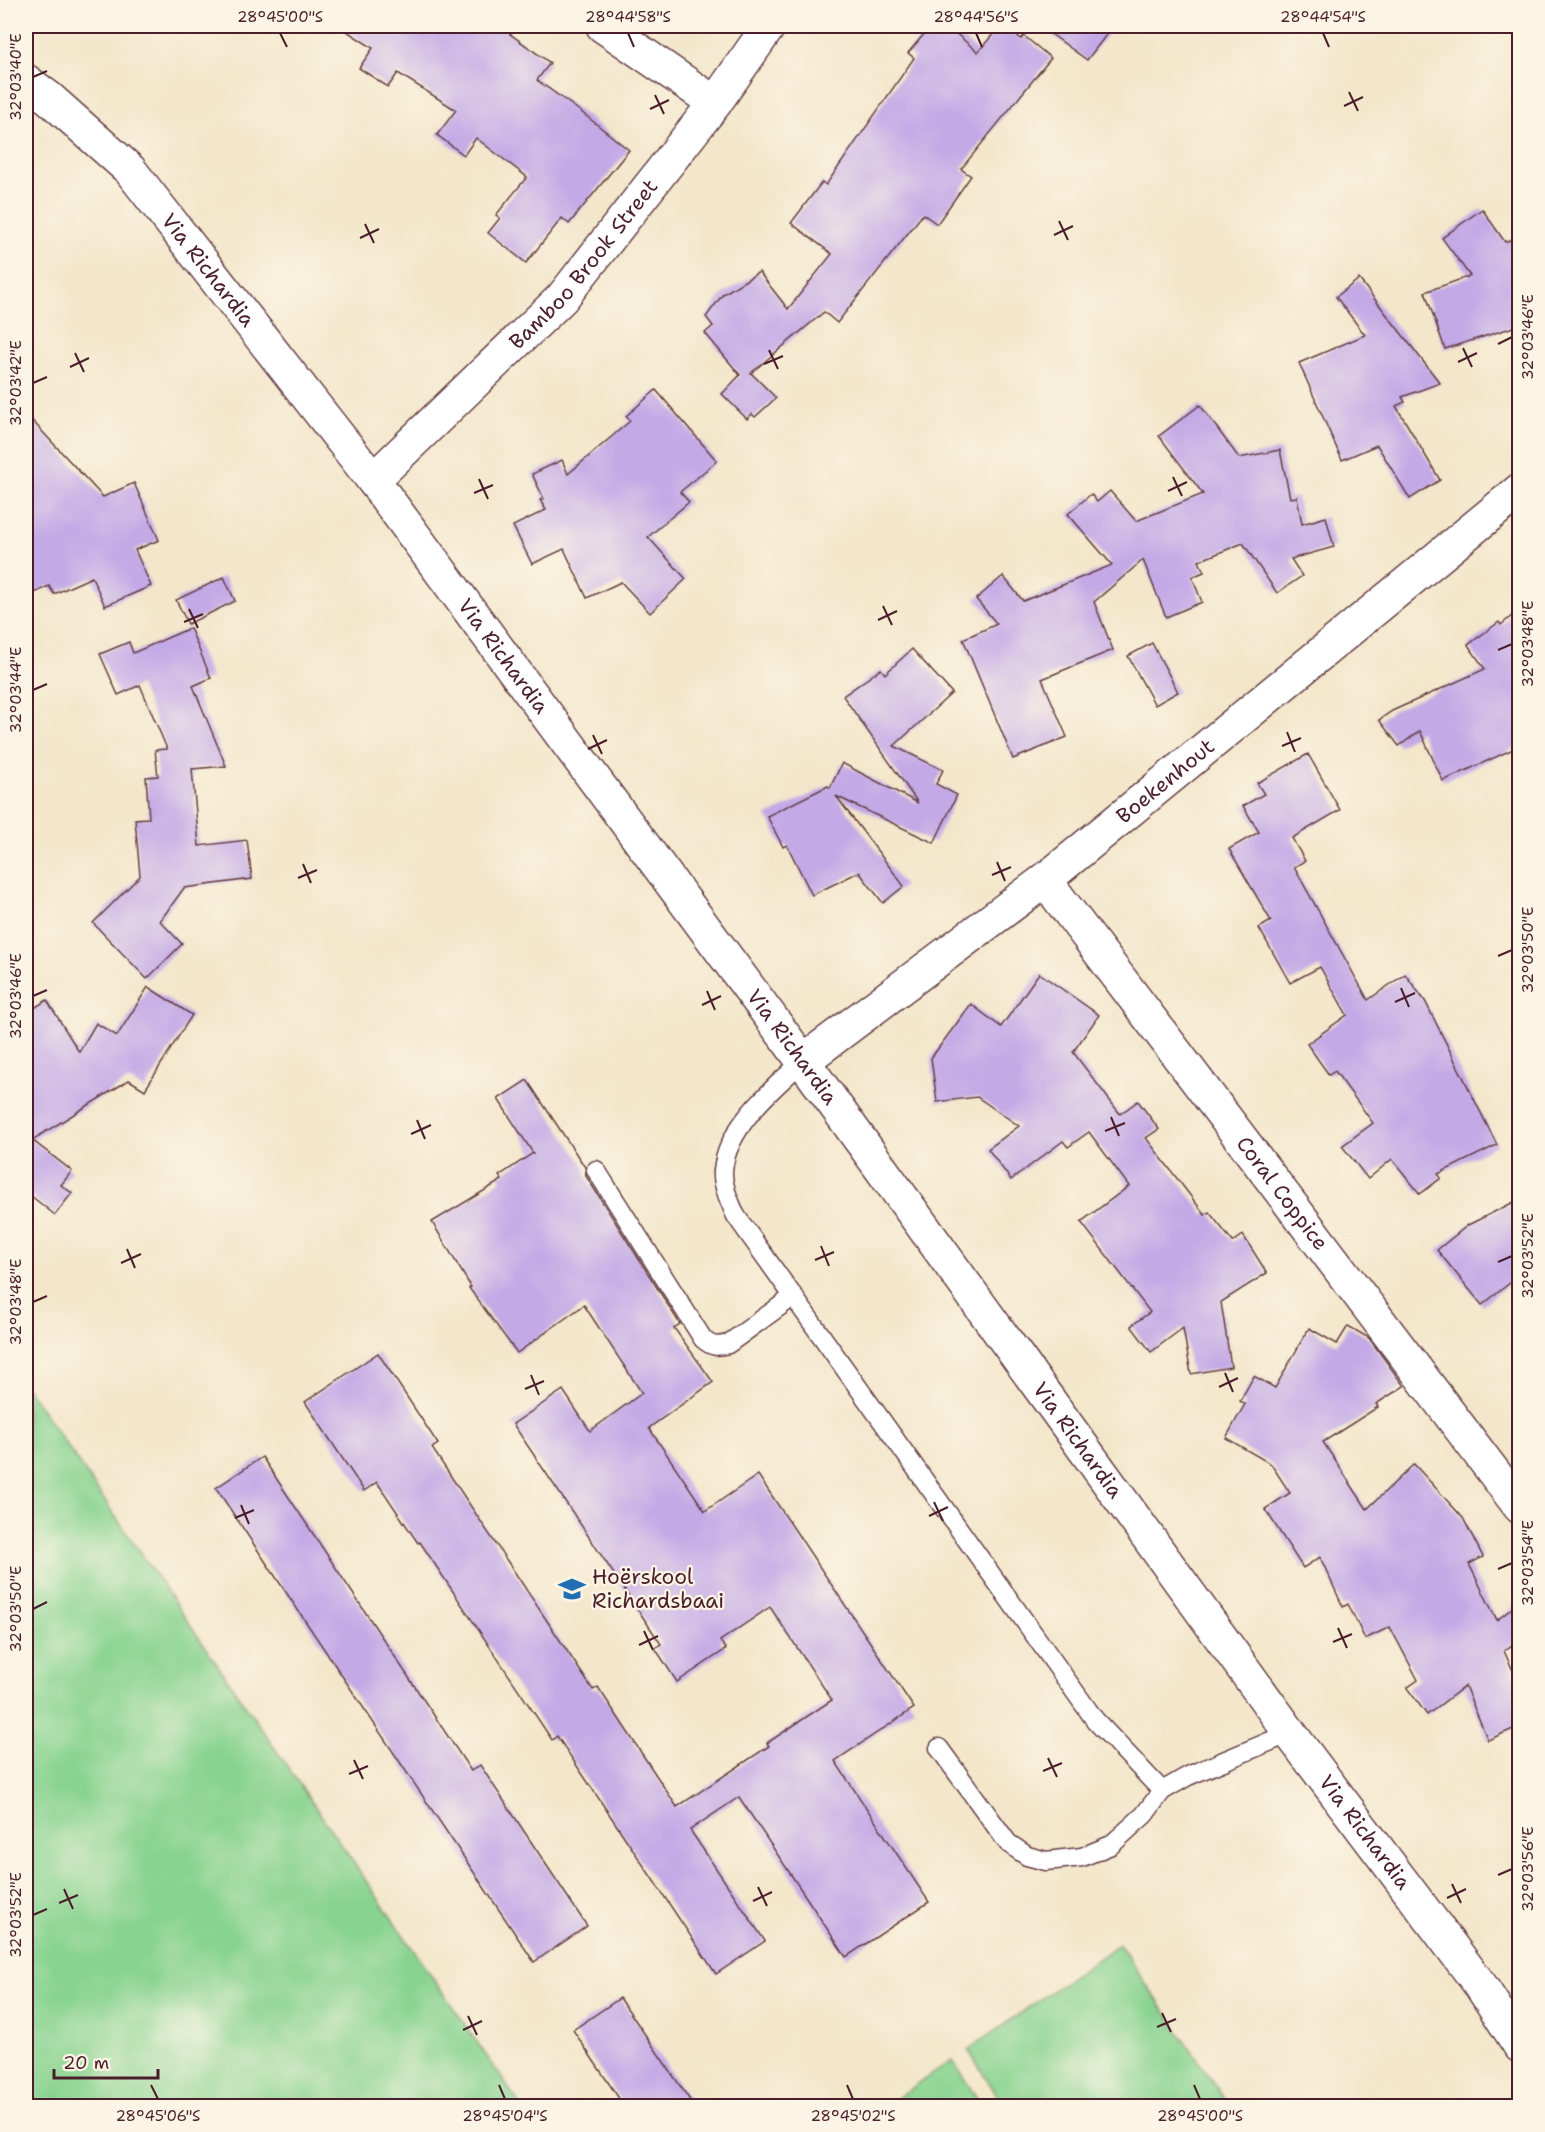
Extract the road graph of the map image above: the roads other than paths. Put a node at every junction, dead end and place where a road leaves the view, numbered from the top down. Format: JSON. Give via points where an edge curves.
{"nodes":[{"id":1,"x":603,"y":26,"type":"edge"},
{"id":2,"x":769,"y":26,"type":"edge"},
{"id":3,"x":26,"y":81,"type":"edge"},
{"id":4,"x":715,"y":102,"type":"junction"},
{"id":5,"x":373,"y":480,"type":"junction"},
{"id":6,"x":1520,"y":490,"type":"edge"},
{"id":7,"x":1045,"y":880,"type":"junction"},
{"id":8,"x":803,"y":1061,"type":"junction"},
{"id":9,"x":596,"y":1170,"type":"dead end"},
{"id":10,"x":794,"y":1296,"type":"junction"},
{"id":11,"x":1520,"y":1507,"type":"edge"},
{"id":12,"x":1290,"y":1733,"type":"junction"},
{"id":13,"x":939,"y":1748,"type":"dead end"},
{"id":14,"x":1162,"y":1791,"type":"junction"},
{"id":15,"x":1520,"y":2046,"type":"edge"}],
"edges":[{"from":1,"to":4,"type":"street"},
{"from":2,"to":4,"type":"street","name":"Bamboo Brook Street"},
{"from":3,"to":5,"type":"street","name":"Via Richardia","via":[[130,170]]},
{"from":4,"to":5,"type":"street","name":"Bamboo Brook Street","via":[[562,298]]},
{"from":5,"to":8,"type":"street","name":"Via Richardia"},
{"from":6,"to":7,"type":"street","name":"Boekenhout"},
{"from":7,"to":8,"type":"street","name":"Boekenhout"},
{"from":7,"to":11,"type":"street","name":"Coral Coppice"},
{"from":8,"to":10,"type":"lane","via":[[762,1097],[732,1140],[723,1172],[736,1216]]},
{"from":8,"to":12,"type":"street","name":"Via Richardia"},
{"from":9,"to":10,"type":"lane","via":[[710,1346],[728,1344]]},
{"from":10,"to":14,"type":"lane","via":[[1095,1720]]},
{"from":12,"to":14,"type":"lane"},
{"from":12,"to":15,"type":"street","name":"Via Richardia","via":[[1481,1986]]},
{"from":13,"to":14,"type":"lane","via":[[1008,1843],[1027,1856],[1046,1862],[1082,1857],[1111,1845],[1144,1815]]}]}
